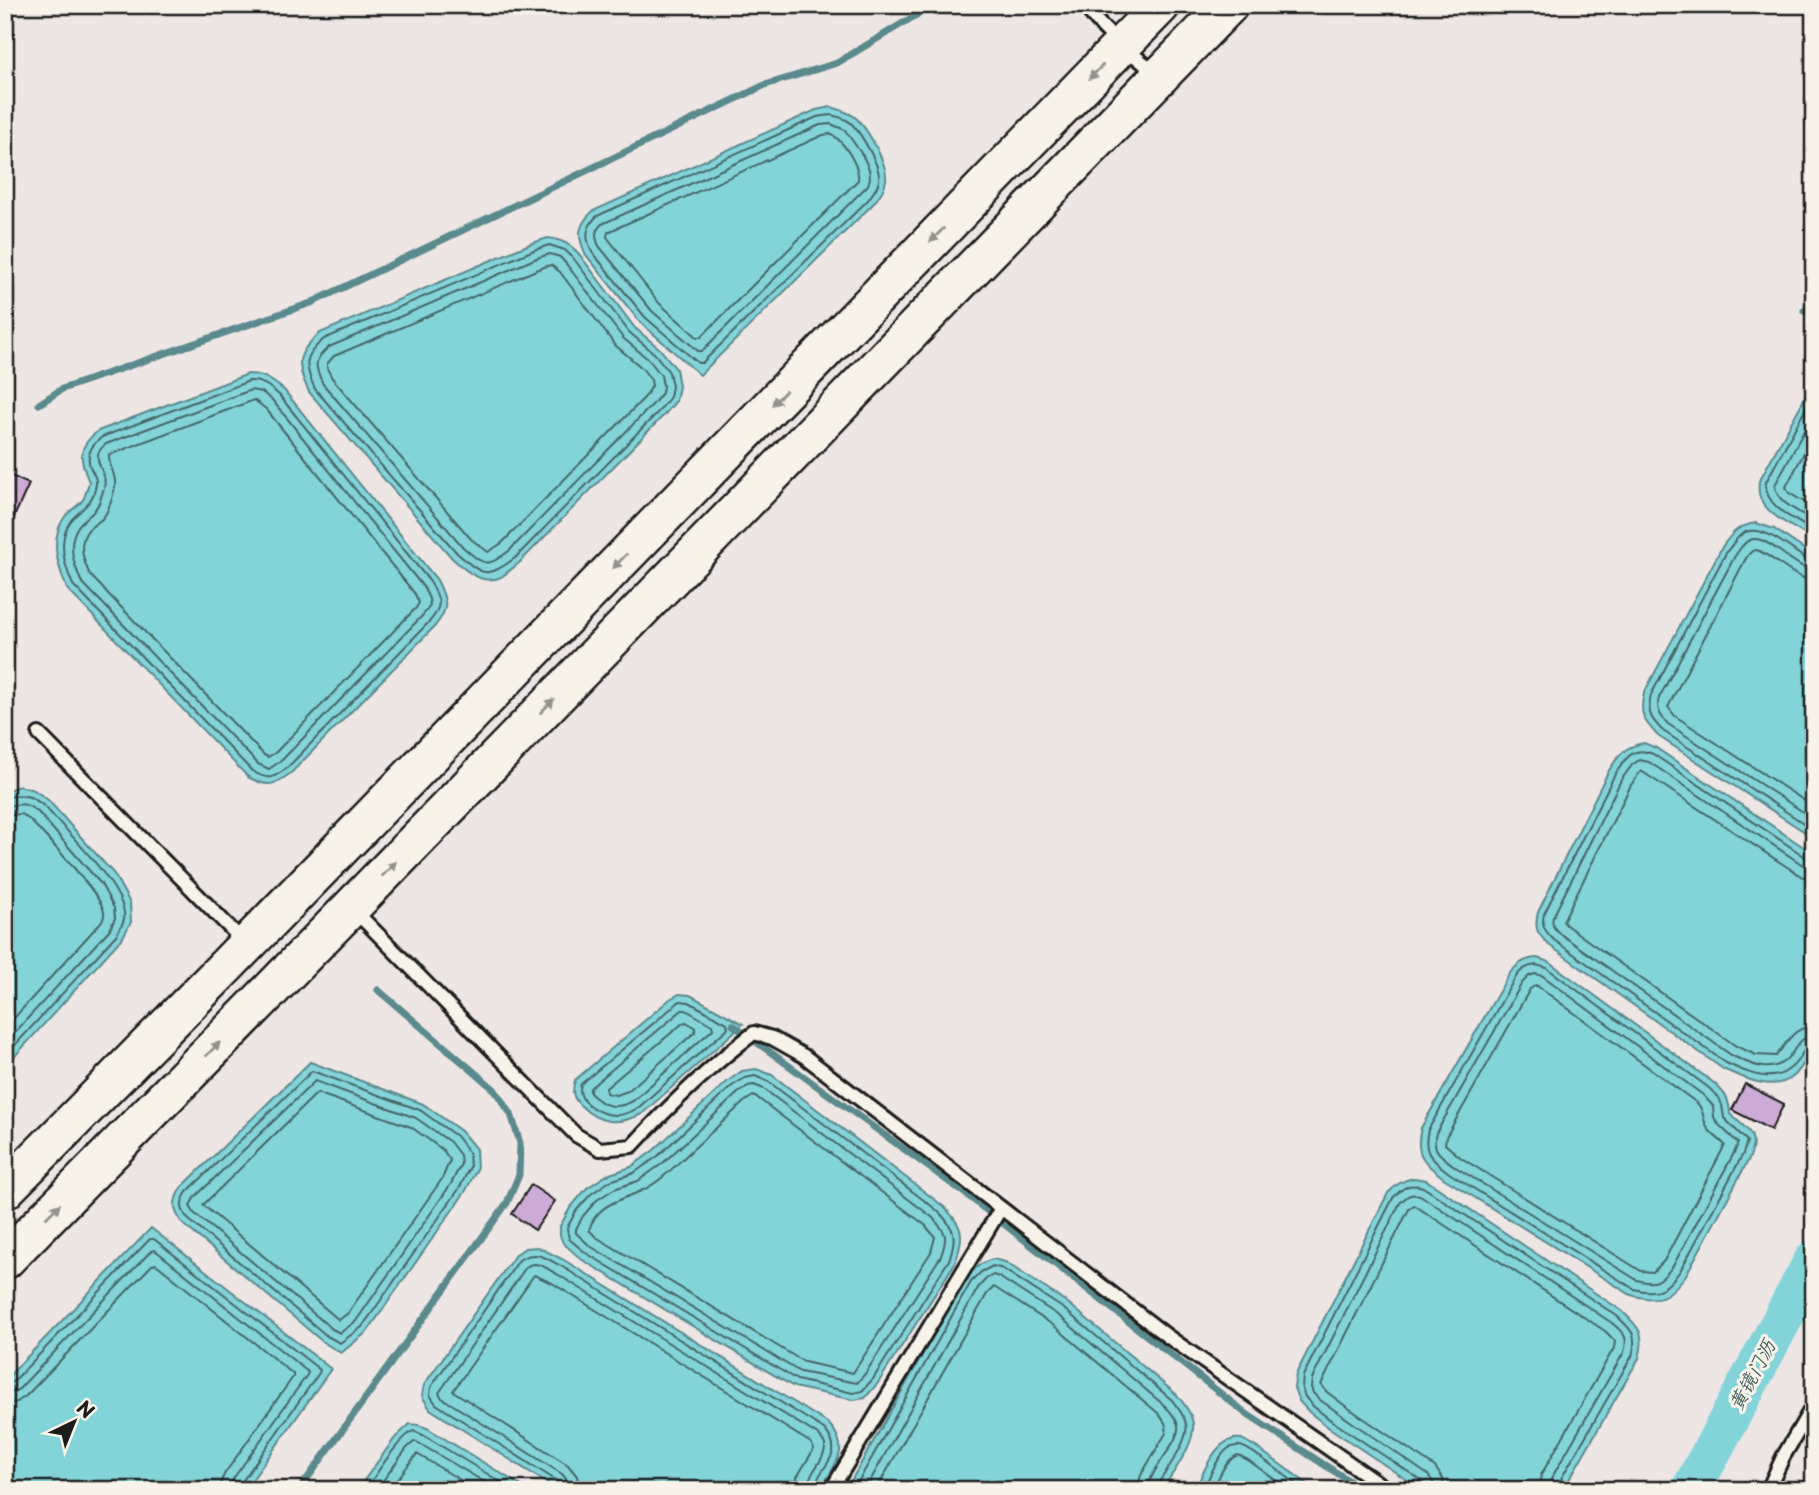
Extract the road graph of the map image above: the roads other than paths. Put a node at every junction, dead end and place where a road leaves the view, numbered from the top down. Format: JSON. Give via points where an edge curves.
{"nodes":[{"id":1,"x":1084,"y":5,"type":"edge"},
{"id":2,"x":1161,"y":5,"type":"edge"},
{"id":3,"x":1229,"y":5,"type":"edge"},
{"id":4,"x":1122,"y":45,"type":"junction"},
{"id":5,"x":1160,"y":76,"type":"junction"},
{"id":6,"x":39,"y":734,"type":"dead end"},
{"id":7,"x":351,"y":907,"type":"junction"},
{"id":8,"x":247,"y":944,"type":"junction"},
{"id":9,"x":5,"y":1191,"type":"edge"},
{"id":10,"x":1001,"y":1208,"type":"junction"},
{"id":11,"x":5,"y":1260,"type":"edge"},
{"id":12,"x":1814,"y":1404,"type":"edge"},
{"id":13,"x":831,"y":1490,"type":"edge"},
{"id":14,"x":1388,"y":1490,"type":"edge"},
{"id":15,"x":1768,"y":1490,"type":"edge"}],
"edges":[{"from":1,"to":4,"type":"lane"},
{"from":2,"to":4,"type":"main road"},
{"from":3,"to":5,"type":"main road"},
{"from":4,"to":5,"type":"lane"},
{"from":4,"to":8,"type":"main road","one_way":true},
{"from":7,"to":5,"type":"main road","one_way":true},
{"from":6,"to":8,"type":"lane"},
{"from":7,"to":10,"type":"lane","via":[[576,1135],[600,1149],[632,1146],[754,1033],[804,1056]]},
{"from":11,"to":7,"type":"main road","one_way":true},
{"from":8,"to":9,"type":"main road"},
{"from":10,"to":13,"type":"lane"},
{"from":10,"to":14,"type":"lane","via":[[1167,1336]]},
{"from":12,"to":15,"type":"lane"}]}
